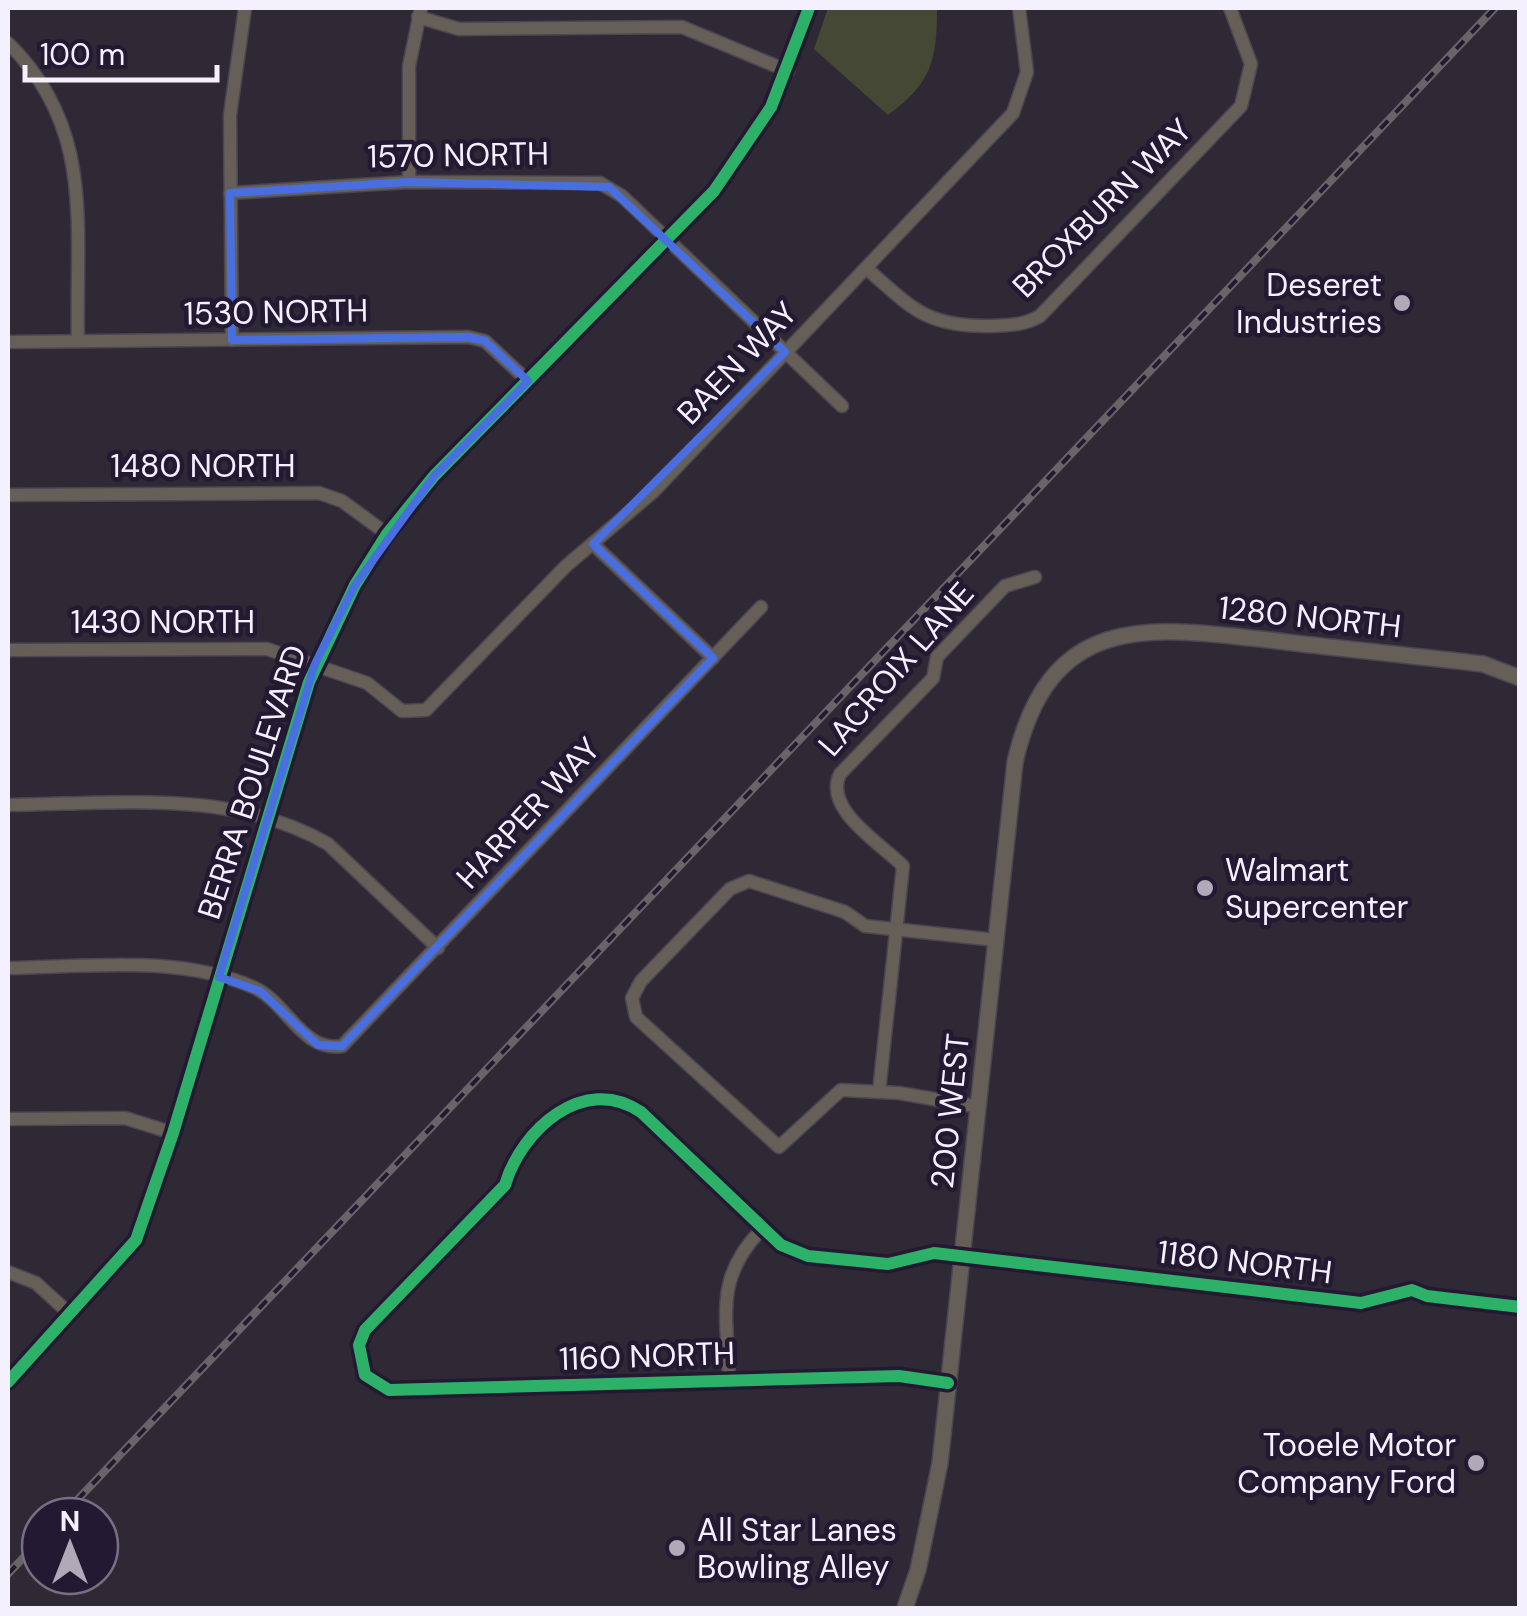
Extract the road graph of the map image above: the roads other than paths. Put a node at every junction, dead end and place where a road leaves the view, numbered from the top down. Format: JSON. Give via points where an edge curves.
{"nodes":[{"id":1,"x":245,"y":8,"type":"edge"},
{"id":2,"x":809,"y":8,"type":"edge"},
{"id":3,"x":1018,"y":8,"type":"edge"},
{"id":4,"x":1230,"y":8,"type":"edge"},
{"id":5,"x":420,"y":12,"type":"edge"},
{"id":6,"x":8,"y":43,"type":"edge"},
{"id":7,"x":788,"y":71,"type":"junction"},
{"id":8,"x":409,"y":182,"type":"junction"},
{"id":9,"x":230,"y":194,"type":"junction"},
{"id":10,"x":666,"y":238,"type":"junction"},
{"id":11,"x":866,"y":268,"type":"junction"},
{"id":12,"x":232,"y":340,"type":"junction"},
{"id":13,"x":78,"y":341,"type":"junction"},
{"id":14,"x":8,"y":342,"type":"edge"},
{"id":15,"x":786,"y":352,"type":"junction"},
{"id":16,"x":528,"y":381,"type":"junction"},
{"id":17,"x":842,"y":406,"type":"dead end"},
{"id":18,"x":8,"y":495,"type":"edge"},
{"id":19,"x":387,"y":534,"type":"junction"},
{"id":20,"x":593,"y":544,"type":"junction"},
{"id":21,"x":1035,"y":577,"type":"dead end"},
{"id":22,"x":761,"y":607,"type":"dead end"},
{"id":23,"x":1095,"y":645,"type":"joint"},
{"id":24,"x":8,"y":650,"type":"edge"},
{"id":25,"x":712,"y":658,"type":"junction"},
{"id":26,"x":315,"y":664,"type":"junction"},
{"id":27,"x":1520,"y":678,"type":"edge"},
{"id":28,"x":413,"y":713,"type":"joint"},
{"id":29,"x":8,"y":804,"type":"edge"},
{"id":30,"x":266,"y":821,"type":"junction"},
{"id":31,"x":897,"y":930,"type":"junction"},
{"id":32,"x":996,"y":940,"type":"junction"},
{"id":33,"x":438,"y":948,"type":"junction"},
{"id":34,"x":8,"y":968,"type":"edge"},
{"id":35,"x":219,"y":977,"type":"junction"},
{"id":36,"x":879,"y":1092,"type":"junction"},
{"id":37,"x":978,"y":1106,"type":"junction"},
{"id":38,"x":8,"y":1119,"type":"edge"},
{"id":39,"x":173,"y":1133,"type":"junction"},
{"id":40,"x":762,"y":1230,"type":"junction"},
{"id":41,"x":961,"y":1257,"type":"junction"},
{"id":42,"x":8,"y":1272,"type":"edge"},
{"id":43,"x":1520,"y":1307,"type":"edge"},
{"id":44,"x":71,"y":1315,"type":"junction"},
{"id":45,"x":359,"y":1362,"type":"joint"},
{"id":46,"x":730,"y":1381,"type":"junction"},
{"id":47,"x":8,"y":1382,"type":"edge"},
{"id":48,"x":948,"y":1383,"type":"junction"},
{"id":49,"x":904,"y":1608,"type":"edge"}],
"edges":[{"from":1,"to":9,"type":"street","via":[[232,76]]},
{"from":2,"to":7,"type":"street","name":"BERRA BOULEVARD"},
{"from":3,"to":11,"type":"street","name":"BAEN WAY","via":[[1027,72],[1018,104]]},
{"from":4,"to":11,"type":"street","name":"BROXBURN WAY","via":[[1248,52],[1250,81],[1241,106],[1034,320],[936,323]]},
{"from":5,"to":7,"type":"street","via":[[460,29],[682,26]]},
{"from":5,"to":8,"type":"street","via":[[409,78]]},
{"from":6,"to":13,"type":"street","via":[[46,86],[71,143]]},
{"from":7,"to":10,"type":"street","name":"BERRA BOULEVARD","via":[[714,191]]},
{"from":8,"to":9,"type":"street","name":"1570 NORTH"},
{"from":8,"to":10,"type":"street","name":"1570 NORTH","via":[[590,181],[616,191]]},
{"from":9,"to":12,"type":"street"},
{"from":10,"to":15,"type":"street","name":"1570 NORTH"},
{"from":10,"to":16,"type":"street","name":"BERRA BOULEVARD"},
{"from":11,"to":15,"type":"street","name":"BAEN WAY"},
{"from":12,"to":13,"type":"street","name":"1530 NORTH"},
{"from":12,"to":16,"type":"street","name":"1530 NORTH","via":[[468,337],[485,341]]},
{"from":13,"to":14,"type":"street","name":"1530 NORTH"},
{"from":15,"to":17,"type":"street","name":"1570 NORTH"},
{"from":15,"to":20,"type":"street","name":"BAEN WAY","via":[[653,492]]},
{"from":16,"to":19,"type":"street","name":"BERRA BOULEVARD"},
{"from":18,"to":19,"type":"street","name":"1480 NORTH","via":[[318,493],[342,501]]},
{"from":19,"to":26,"type":"street","name":"BERRA BOULEVARD"},
{"from":20,"to":25,"type":"street"},
{"from":20,"to":28,"type":"street","name":"BAEN WAY","via":[[436,704]]},
{"from":21,"to":31,"type":"street","name":"LACROIX LANE","via":[[1005,586],[950,642],[932,678],[834,788],[837,803],[904,866]]},
{"from":22,"to":25,"type":"street","name":"HARPER WAY"},
{"from":23,"to":27,"type":"street","name":"1280 NORTH","via":[[1126,634],[1174,630],[1483,664]]},
{"from":23,"to":32,"type":"street","name":"200 WEST","via":[[1051,679],[1022,733]]},
{"from":24,"to":26,"type":"street","name":"1430 NORTH","via":[[247,648]]},
{"from":25,"to":33,"type":"street","name":"HARPER WAY"},
{"from":26,"to":28,"type":"street","name":"1430 NORTH","via":[[367,684]]},
{"from":26,"to":30,"type":"street","name":"BERRA BOULEVARD"},
{"from":29,"to":30,"type":"street","via":[[190,803]]},
{"from":30,"to":33,"type":"street","via":[[328,844]]},
{"from":30,"to":35,"type":"street","name":"BERRA BOULEVARD"},
{"from":31,"to":32,"type":"street"},
{"from":31,"to":36,"type":"street","name":"LACROIX LANE"},
{"from":31,"to":36,"type":"street","via":[[865,926],[845,912],[758,883],[739,883],[632,998],[636,1017],[779,1147],[841,1090]]},
{"from":32,"to":37,"type":"street","name":"200 WEST"},
{"from":33,"to":35,"type":"street","name":"HARPER WAY","via":[[351,1040],[329,1048],[260,991]]},
{"from":34,"to":35,"type":"street","via":[[174,966]]},
{"from":35,"to":39,"type":"street","name":"BERRA BOULEVARD"},
{"from":36,"to":37,"type":"street"},
{"from":37,"to":41,"type":"street","name":"200 WEST"},
{"from":38,"to":39,"type":"street","via":[[125,1118]]},
{"from":39,"to":44,"type":"street","name":"BERRA BOULEVARD","via":[[136,1240]]},
{"from":40,"to":41,"type":"street","name":"1180 NORTH","via":[[780,1246],[808,1256],[888,1264],[919,1254]]},
{"from":40,"to":45,"type":"street","name":"1180 NORTH","via":[[632,1107],[606,1098],[574,1102],[512,1160],[506,1185],[365,1330]]},
{"from":40,"to":46,"type":"street","via":[[728,1276]]},
{"from":41,"to":43,"type":"street","name":"1180 NORTH","via":[[1361,1303],[1412,1290]]},
{"from":41,"to":48,"type":"street","name":"200 WEST"},
{"from":42,"to":44,"type":"street","via":[[36,1283]]},
{"from":44,"to":47,"type":"street","name":"BERRA BOULEVARD"},
{"from":45,"to":46,"type":"street","name":"1160 NORTH","via":[[375,1385],[389,1390]]},
{"from":46,"to":48,"type":"street","name":"1160 NORTH","via":[[899,1376]]},
{"from":48,"to":49,"type":"street","name":"200 WEST","via":[[932,1507]]}]}
